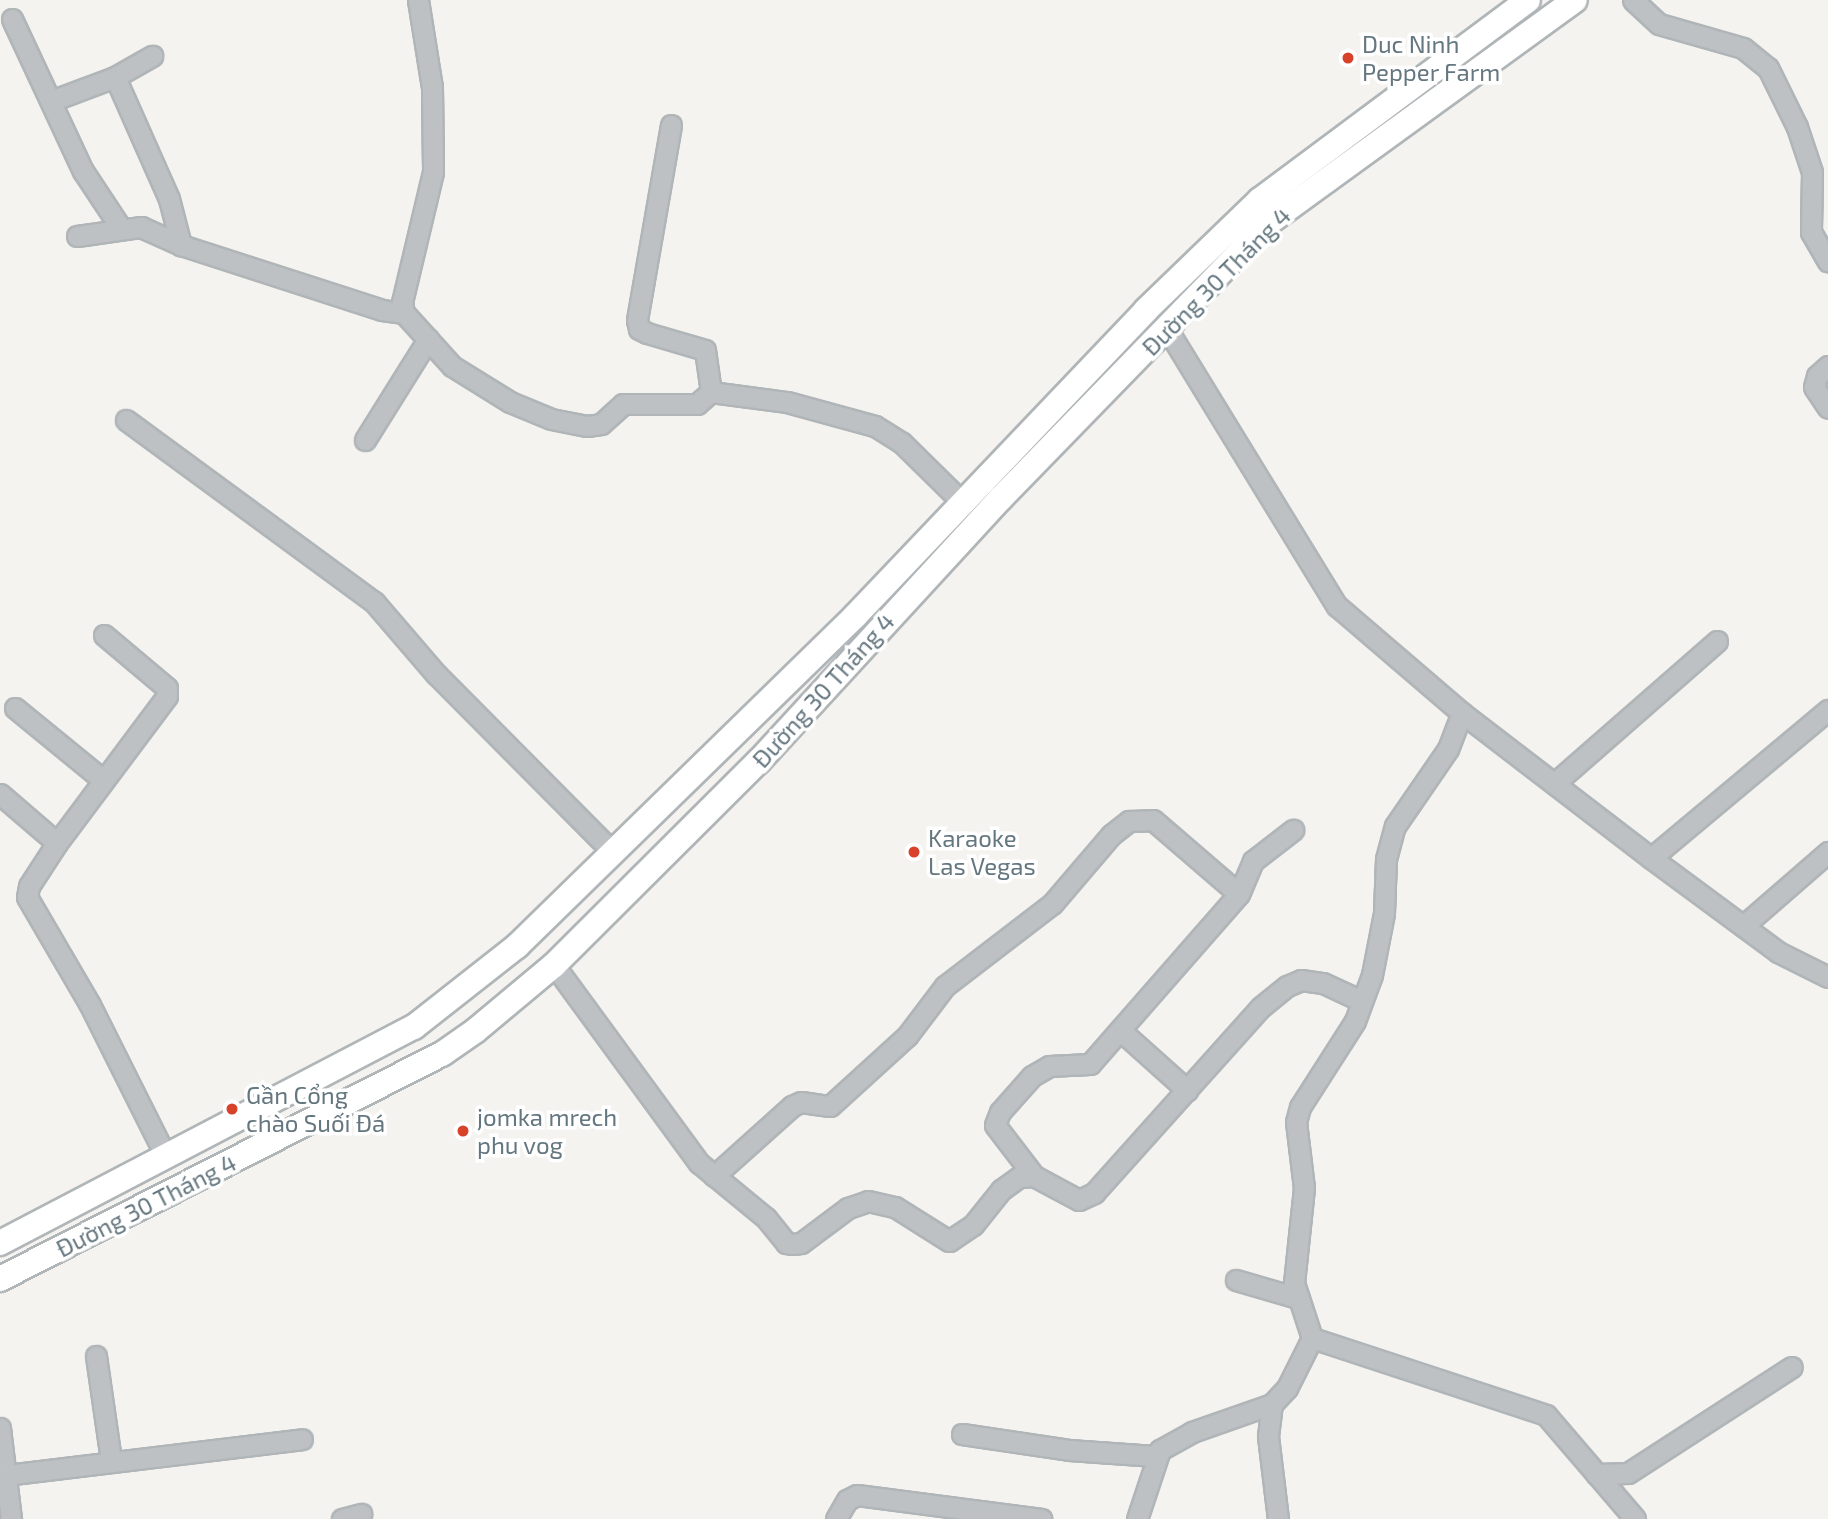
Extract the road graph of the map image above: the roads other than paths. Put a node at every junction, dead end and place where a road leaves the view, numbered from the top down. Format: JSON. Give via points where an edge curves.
{"nodes":[{"id":1,"x":418,"y":0,"type":"edge"},
{"id":2,"x":1528,"y":0,"type":"edge"},
{"id":3,"x":1575,"y":0,"type":"edge"},
{"id":4,"x":1633,"y":0,"type":"edge"},
{"id":5,"x":12,"y":19,"type":"dead end"},
{"id":6,"x":152,"y":57,"type":"dead end"},
{"id":7,"x":115,"y":77,"type":"junction"},
{"id":8,"x":51,"y":101,"type":"junction"},
{"id":9,"x":671,"y":125,"type":"dead end"},
{"id":10,"x":120,"y":227,"type":"junction"},
{"id":11,"x":77,"y":236,"type":"dead end"},
{"id":12,"x":181,"y":245,"type":"junction"},
{"id":13,"x":1828,"y":261,"type":"edge"},
{"id":14,"x":1146,"y":310,"type":"junction"},
{"id":15,"x":404,"y":313,"type":"junction"},
{"id":16,"x":1167,"y":329,"type":"junction"},
{"id":17,"x":428,"y":339,"type":"junction"},
{"id":18,"x":1828,"y":366,"type":"edge"},
{"id":19,"x":711,"y":392,"type":"junction"},
{"id":20,"x":1828,"y":408,"type":"edge"},
{"id":21,"x":126,"y":420,"type":"dead end"},
{"id":22,"x":365,"y":440,"type":"dead end"},
{"id":23,"x":963,"y":503,"type":"junction"},
{"id":24,"x":104,"y":635,"type":"dead end"},
{"id":25,"x":1717,"y":641,"type":"dead end"},
{"id":26,"x":15,"y":708,"type":"dead end"},
{"id":27,"x":1828,"y":710,"type":"edge"},
{"id":28,"x":1462,"y":713,"type":"junction"},
{"id":29,"x":736,"y":730,"type":"junction"},
{"id":30,"x":759,"y":761,"type":"junction"},
{"id":31,"x":103,"y":780,"type":"junction"},
{"id":32,"x":1556,"y":782,"type":"junction"},
{"id":33,"x":0,"y":794,"type":"edge"},
{"id":34,"x":1293,"y":830,"type":"dead end"},
{"id":35,"x":57,"y":843,"type":"junction"},
{"id":36,"x":613,"y":852,"type":"junction"},
{"id":37,"x":1828,"y":852,"type":"edge"},
{"id":38,"x":1651,"y":858,"type":"junction"},
{"id":39,"x":1239,"y":894,"type":"junction"},
{"id":40,"x":1743,"y":926,"type":"junction"},
{"id":41,"x":554,"y":965,"type":"junction"},
{"id":42,"x":1828,"y":976,"type":"edge"},
{"id":43,"x":1362,"y":1001,"type":"junction"},
{"id":44,"x":1121,"y":1031,"type":"junction"},
{"id":45,"x":328,"y":1073,"type":"junction"},
{"id":46,"x":1187,"y":1090,"type":"junction"},
{"id":47,"x":344,"y":1104,"type":"junction"},
{"id":48,"x":164,"y":1153,"type":"junction"},
{"id":49,"x":1034,"y":1175,"type":"junction"},
{"id":50,"x":714,"y":1176,"type":"junction"},
{"id":51,"x":0,"y":1242,"type":"edge"},
{"id":52,"x":0,"y":1279,"type":"edge"},
{"id":53,"x":1236,"y":1280,"type":"dead end"},
{"id":54,"x":1298,"y":1298,"type":"junction"},
{"id":55,"x":1312,"y":1338,"type":"junction"},
{"id":56,"x":96,"y":1356,"type":"dead end"},
{"id":57,"x":1791,"y":1367,"type":"dead end"},
{"id":58,"x":1272,"y":1404,"type":"junction"},
{"id":59,"x":0,"y":1428,"type":"edge"},
{"id":60,"x":962,"y":1434,"type":"dead end"},
{"id":61,"x":302,"y":1439,"type":"dead end"},
{"id":62,"x":1155,"y":1456,"type":"junction"},
{"id":63,"x":111,"y":1460,"type":"junction"},
{"id":64,"x":1596,"y":1474,"type":"junction"},
{"id":65,"x":6,"y":1475,"type":"junction"},
{"id":66,"x":11,"y":1519,"type":"edge"},
{"id":67,"x":836,"y":1519,"type":"edge"},
{"id":68,"x":1041,"y":1519,"type":"edge"},
{"id":69,"x":1137,"y":1519,"type":"edge"},
{"id":70,"x":1278,"y":1519,"type":"edge"},
{"id":71,"x":1634,"y":1519,"type":"edge"}],
"edges":[{"from":1,"to":15,"type":"street","via":[[432,87],[433,172],[403,291]]},
{"from":2,"to":14,"type":"main road","name":"Đường 30 Tháng 4","via":[[1260,200]]},
{"from":3,"to":16,"type":"main road","name":"Đường 30 Tháng 4","via":[[1268,223]]},
{"from":4,"to":13,"type":"street","via":[[1659,24],[1743,48],[1768,68],[1784,94],[1808,160],[1811,232]]},
{"from":5,"to":8,"type":"street"},
{"from":6,"to":7,"type":"street"},
{"from":7,"to":8,"type":"street"},
{"from":7,"to":12,"type":"street","via":[[169,199]]},
{"from":8,"to":10,"type":"street","via":[[83,171]]},
{"from":9,"to":19,"type":"street","via":[[637,320],[639,329],[647,333],[705,350]]},
{"from":10,"to":11,"type":"street"},
{"from":10,"to":12,"type":"street","via":[[141,227]]},
{"from":12,"to":15,"type":"street","via":[[382,310]]},
{"from":14,"to":16,"type":"main road"},
{"from":14,"to":23,"type":"main road","name":"Đường 30 Tháng 4"},
{"from":15,"to":17,"type":"street"},
{"from":16,"to":28,"type":"street","via":[[1337,606]]},
{"from":16,"to":30,"type":"main road","name":"Đường 30 Tháng 4","via":[[845,663]]},
{"from":17,"to":19,"type":"street","via":[[470,379],[566,424],[601,424],[631,402],[697,404]]},
{"from":17,"to":22,"type":"street"},
{"from":18,"to":20,"type":"street","via":[[1817,376],[1814,387]]},
{"from":19,"to":23,"type":"street","via":[[787,402],[875,426],[902,443]]},
{"from":21,"to":36,"type":"street","via":[[374,602],[436,674]]},
{"from":23,"to":29,"type":"main road","name":"Đường 30 Tháng 4"},
{"from":24,"to":31,"type":"street","via":[[167,688],[167,696]]},
{"from":25,"to":32,"type":"street"},
{"from":26,"to":31,"type":"street"},
{"from":27,"to":38,"type":"street"},
{"from":28,"to":32,"type":"street"},
{"from":28,"to":43,"type":"street","via":[[1448,749],[1395,826],[1386,859],[1379,946]]},
{"from":29,"to":30,"type":"main road"},
{"from":29,"to":36,"type":"main road","name":"Đường 30 Tháng 4"},
{"from":30,"to":41,"type":"main road","name":"Đường 30 Tháng 4"},
{"from":31,"to":35,"type":"street"},
{"from":32,"to":38,"type":"street"},
{"from":33,"to":35,"type":"street"},
{"from":34,"to":39,"type":"street","via":[[1253,861]]},
{"from":35,"to":48,"type":"street","via":[[29,886],[29,906],[90,1005]]},
{"from":36,"to":45,"type":"main road","name":"Đường 30 Tháng 4","via":[[517,946],[449,1002],[414,1027]]},
{"from":37,"to":40,"type":"street"},
{"from":38,"to":40,"type":"street"},
{"from":39,"to":44,"type":"street"},
{"from":39,"to":50,"type":"street","via":[[1153,820],[1129,821],[1111,835],[1052,904],[945,986],[907,1036],[830,1106],[801,1102],[792,1106]]},
{"from":40,"to":42,"type":"street","via":[[1778,952]]},
{"from":41,"to":47,"type":"main road","name":"Đường 30 Tháng 4","via":[[442,1054]]},
{"from":41,"to":50,"type":"street","via":[[667,1125]]},
{"from":43,"to":46,"type":"street","via":[[1323,984],[1301,980],[1287,986],[1261,1007]]},
{"from":43,"to":54,"type":"street","via":[[1355,1021],[1300,1107],[1296,1122],[1304,1188],[1294,1267]]},
{"from":44,"to":46,"type":"street"},
{"from":44,"to":49,"type":"street","via":[[1090,1064],[1049,1066],[1032,1076],[1000,1112],[995,1125]]},
{"from":45,"to":47,"type":"main road"},
{"from":45,"to":48,"type":"main road","name":"Đường 30 Tháng 4"},
{"from":46,"to":49,"type":"street","via":[[1094,1193],[1079,1200]]},
{"from":47,"to":52,"type":"main road","name":"Đường 30 Tháng 4"},
{"from":48,"to":51,"type":"main road","name":"Đường 30 Tháng 4"},
{"from":49,"to":50,"type":"street","via":[[1019,1177],[1002,1190],[973,1225],[949,1241],[895,1207],[867,1200],[793,1244],[786,1243],[766,1219]]},
{"from":53,"to":54,"type":"street"},
{"from":54,"to":55,"type":"street"},
{"from":55,"to":58,"type":"street","via":[[1286,1388]]},
{"from":55,"to":64,"type":"street","via":[[1546,1415]]},
{"from":56,"to":63,"type":"street"},
{"from":57,"to":64,"type":"street","via":[[1628,1473]]},
{"from":58,"to":62,"type":"street","via":[[1192,1432]]},
{"from":58,"to":70,"type":"street","via":[[1268,1436]]},
{"from":59,"to":65,"type":"street"},
{"from":60,"to":62,"type":"street","via":[[1069,1450]]},
{"from":61,"to":63,"type":"street"},
{"from":62,"to":69,"type":"street","via":[[1147,1501]]},
{"from":63,"to":65,"type":"street"},
{"from":64,"to":71,"type":"street"},
{"from":65,"to":66,"type":"street"},
{"from":67,"to":68,"type":"street","via":[[847,1500],[857,1495]]}]}
